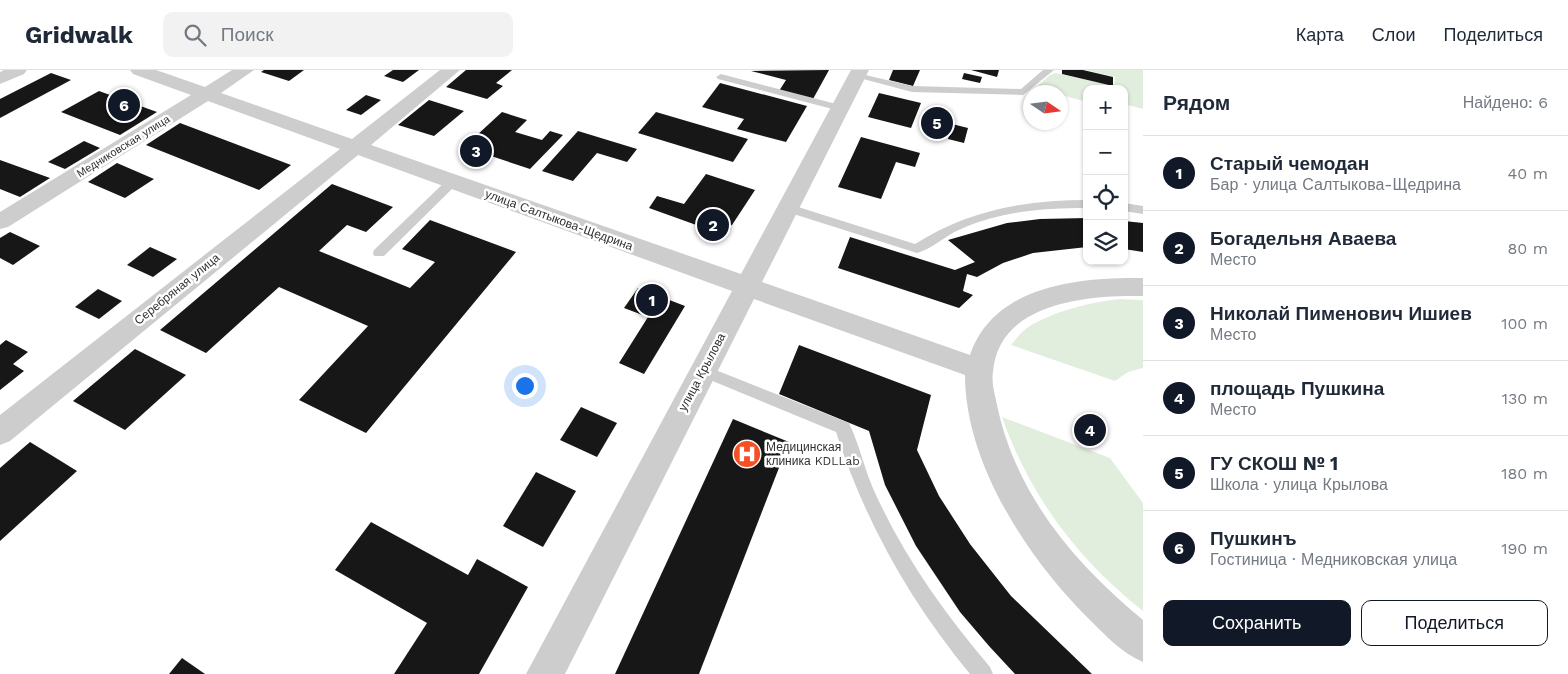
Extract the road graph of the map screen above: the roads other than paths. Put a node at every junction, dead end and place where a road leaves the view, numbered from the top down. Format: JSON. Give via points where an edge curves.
{"nodes":[{"id":1,"x":18,"y":70,"type":"edge"},
{"id":2,"x":139,"y":70,"type":"edge"},
{"id":3,"x":245,"y":70,"type":"edge"},
{"id":4,"x":450,"y":70,"type":"edge"},
{"id":5,"x":1049,"y":70,"type":"edge"},
{"id":6,"x":858,"y":73,"type":"edge"},
{"id":7,"x":721,"y":77,"type":"dead end"},
{"id":8,"x":0,"y":79,"type":"edge"},
{"id":9,"x":207,"y":94,"type":"junction"},
{"id":10,"x":840,"y":108,"type":"junction"},
{"id":11,"x":355,"y":147,"type":"junction"},
{"id":12,"x":452,"y":182,"type":"junction"},
{"id":13,"x":1083,"y":204,"type":"edge"},
{"id":14,"x":788,"y":208,"type":"junction"},
{"id":15,"x":1128,"y":208,"type":"edge"},
{"id":16,"x":1143,"y":210,"type":"edge"},
{"id":17,"x":0,"y":222,"type":"edge"},
{"id":18,"x":379,"y":253,"type":"dead end"},
{"id":19,"x":747,"y":287,"type":"junction"},
{"id":20,"x":1143,"y":287,"type":"edge"},
{"id":21,"x":703,"y":370,"type":"junction"},
{"id":22,"x":979,"y":370,"type":"junction"},
{"id":23,"x":0,"y":432,"type":"edge"},
{"id":24,"x":1143,"y":644,"type":"edge"},
{"id":25,"x":545,"y":674,"type":"edge"},
{"id":26,"x":983,"y":674,"type":"edge"}],
"edges":[{"from":1,"to":8,"type":"street"},
{"from":2,"to":9,"type":"street","name":"улица Салтыкова-Щедрина"},
{"from":3,"to":9,"type":"street","name":"Медниковская улица"},
{"from":4,"to":11,"type":"street","name":"Серебряная улица"},
{"from":5,"to":6,"type":"lane","via":[[1024,92],[912,89]]},
{"from":6,"to":10,"type":"street","name":"улица Крылова"},
{"from":7,"to":10,"type":"lane"},
{"from":9,"to":11,"type":"street","name":"улица Салтыкова-Щедрина"},
{"from":9,"to":17,"type":"street","name":"Медниковская улица"},
{"from":10,"to":14,"type":"street","name":"улица Крылова"},
{"from":11,"to":12,"type":"street","name":"улица Салтыкова-Щедрина"},
{"from":11,"to":23,"type":"street","name":"Серебряная улица"},
{"from":12,"to":18,"type":"lane"},
{"from":12,"to":19,"type":"street","name":"улица Салтыкова-Щедрина"},
{"from":13,"to":14,"type":"lane","via":[[1039,205],[992,213],[951,227],[917,249]]},
{"from":14,"to":19,"type":"street","name":"улица Крылова"},
{"from":15,"to":16,"type":"lane"},
{"from":19,"to":21,"type":"street","name":"улица Крылова"},
{"from":19,"to":22,"type":"street","name":"улица Салтыкова-Щедрина"},
{"from":20,"to":22,"type":"street","via":[[1105,287],[1040,298],[1010,314],[989,339]]},
{"from":21,"to":25,"type":"street","name":"улица Крылова"},
{"from":21,"to":26,"type":"lane","via":[[843,428],[861,484],[891,547],[936,616]]},
{"from":22,"to":24,"type":"street","via":[[987,428],[1002,473],[1015,498],[1040,537],[1072,577]]}]}
